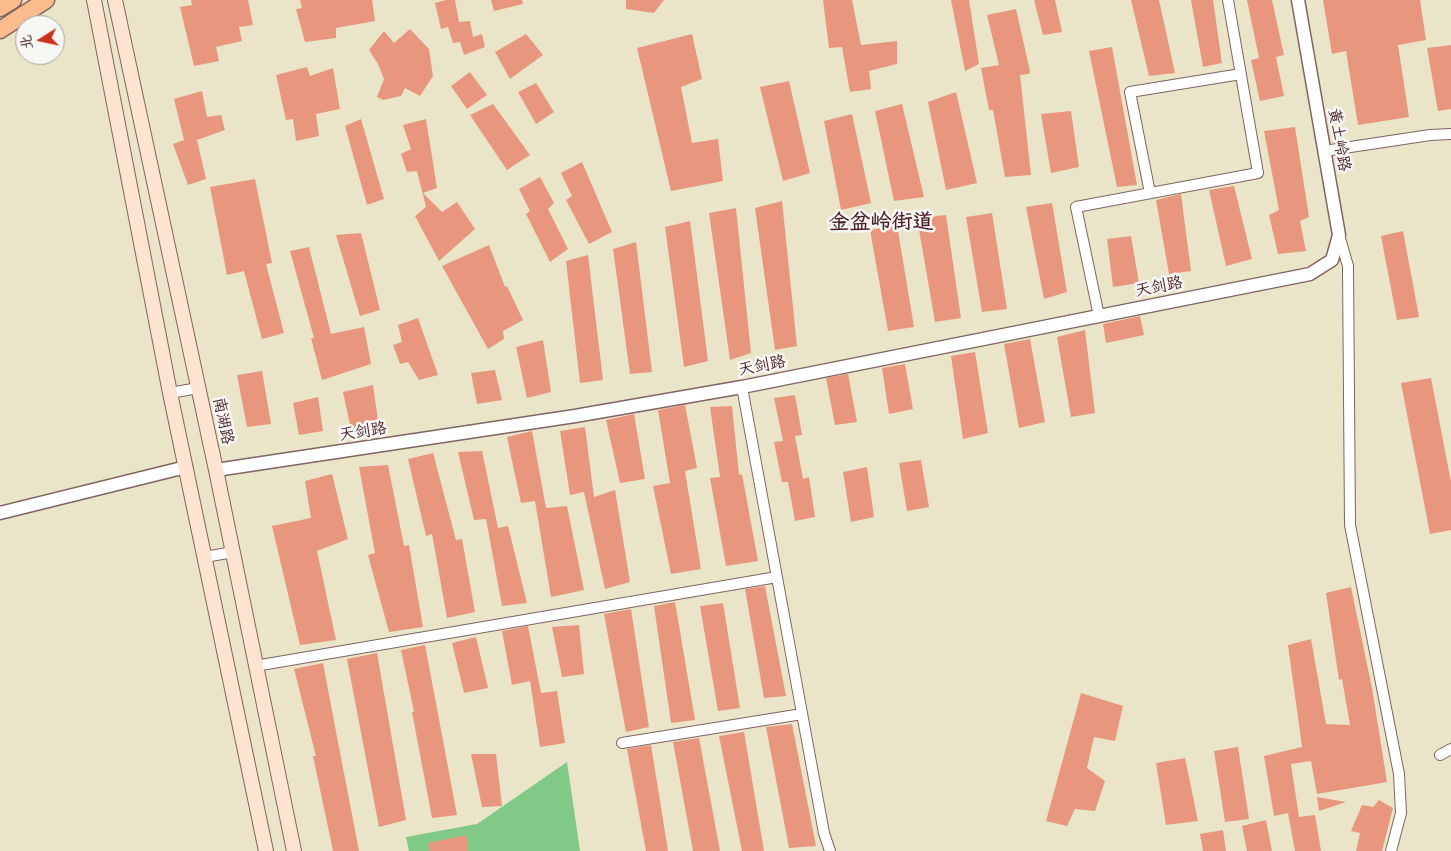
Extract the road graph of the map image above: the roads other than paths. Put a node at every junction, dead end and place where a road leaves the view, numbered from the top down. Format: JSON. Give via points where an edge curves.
{"nodes":[{"id":1,"x":14,"y":0,"type":"edge"},
{"id":2,"x":46,"y":0,"type":"edge"},
{"id":3,"x":94,"y":0,"type":"edge"},
{"id":4,"x":115,"y":0,"type":"edge"},
{"id":5,"x":1228,"y":0,"type":"edge"},
{"id":6,"x":1298,"y":0,"type":"edge"},
{"id":7,"x":0,"y":8,"type":"edge"},
{"id":8,"x":0,"y":30,"type":"edge"},
{"id":9,"x":1241,"y":74,"type":"junction"},
{"id":10,"x":1451,"y":134,"type":"edge"},
{"id":11,"x":1324,"y":151,"type":"junction"},
{"id":12,"x":1150,"y":193,"type":"junction"},
{"id":13,"x":1339,"y":235,"type":"junction"},
{"id":14,"x":1310,"y":274,"type":"joint"},
{"id":15,"x":1099,"y":316,"type":"junction"},
{"id":16,"x":742,"y":387,"type":"junction"},
{"id":17,"x":198,"y":388,"type":"junction"},
{"id":18,"x":170,"y":393,"type":"junction"},
{"id":19,"x":186,"y":467,"type":"junction"},
{"id":20,"x":216,"y":470,"type":"junction"},
{"id":21,"x":0,"y":513,"type":"edge"},
{"id":22,"x":232,"y":552,"type":"junction"},
{"id":23,"x":205,"y":557,"type":"junction"},
{"id":24,"x":777,"y":577,"type":"junction"},
{"id":25,"x":255,"y":666,"type":"junction"},
{"id":26,"x":802,"y":714,"type":"junction"},
{"id":27,"x":622,"y":743,"type":"dead end"},
{"id":28,"x":1451,"y":749,"type":"edge"},
{"id":29,"x":1440,"y":755,"type":"dead end"},
{"id":30,"x":266,"y":851,"type":"edge"},
{"id":31,"x":294,"y":851,"type":"edge"},
{"id":32,"x":830,"y":851,"type":"edge"},
{"id":33,"x":1391,"y":851,"type":"edge"}],
"edges":[{"from":1,"to":7,"type":"main road"},
{"from":2,"to":8,"type":"main road"},
{"from":3,"to":18,"type":"main road"},
{"from":4,"to":17,"type":"main road","name":"南湖路"},
{"from":5,"to":9,"type":"street"},
{"from":6,"to":11,"type":"street","name":"黄土岭路"},
{"from":9,"to":12,"type":"street","via":[[1258,173]]},
{"from":9,"to":12,"type":"street","via":[[1130,92]]},
{"from":10,"to":11,"type":"street"},
{"from":11,"to":13,"type":"street","name":"黄土岭路"},
{"from":12,"to":15,"type":"street","via":[[1076,207]]},
{"from":13,"to":14,"type":"street","name":"黄土岭路","via":[[1332,260]]},
{"from":13,"to":33,"type":"street","via":[[1348,266],[1350,525],[1398,774],[1401,813]]},
{"from":14,"to":15,"type":"street","name":"天剑路"},
{"from":15,"to":16,"type":"street","name":"天剑路"},
{"from":16,"to":20,"type":"street","name":"天剑路","via":[[575,416]]},
{"from":16,"to":24,"type":"street"},
{"from":17,"to":18,"type":"street"},
{"from":17,"to":20,"type":"main road","name":"南湖路"},
{"from":18,"to":19,"type":"main road"},
{"from":19,"to":21,"type":"street"},
{"from":19,"to":23,"type":"main road"},
{"from":20,"to":22,"type":"main road","name":"南湖路"},
{"from":22,"to":23,"type":"street"},
{"from":22,"to":25,"type":"main road","name":"南湖路"},
{"from":23,"to":30,"type":"main road"},
{"from":24,"to":25,"type":"street"},
{"from":24,"to":26,"type":"street"},
{"from":25,"to":31,"type":"main road","name":"南湖路"},
{"from":26,"to":27,"type":"street"},
{"from":26,"to":32,"type":"street"},
{"from":28,"to":29,"type":"street"}]}
